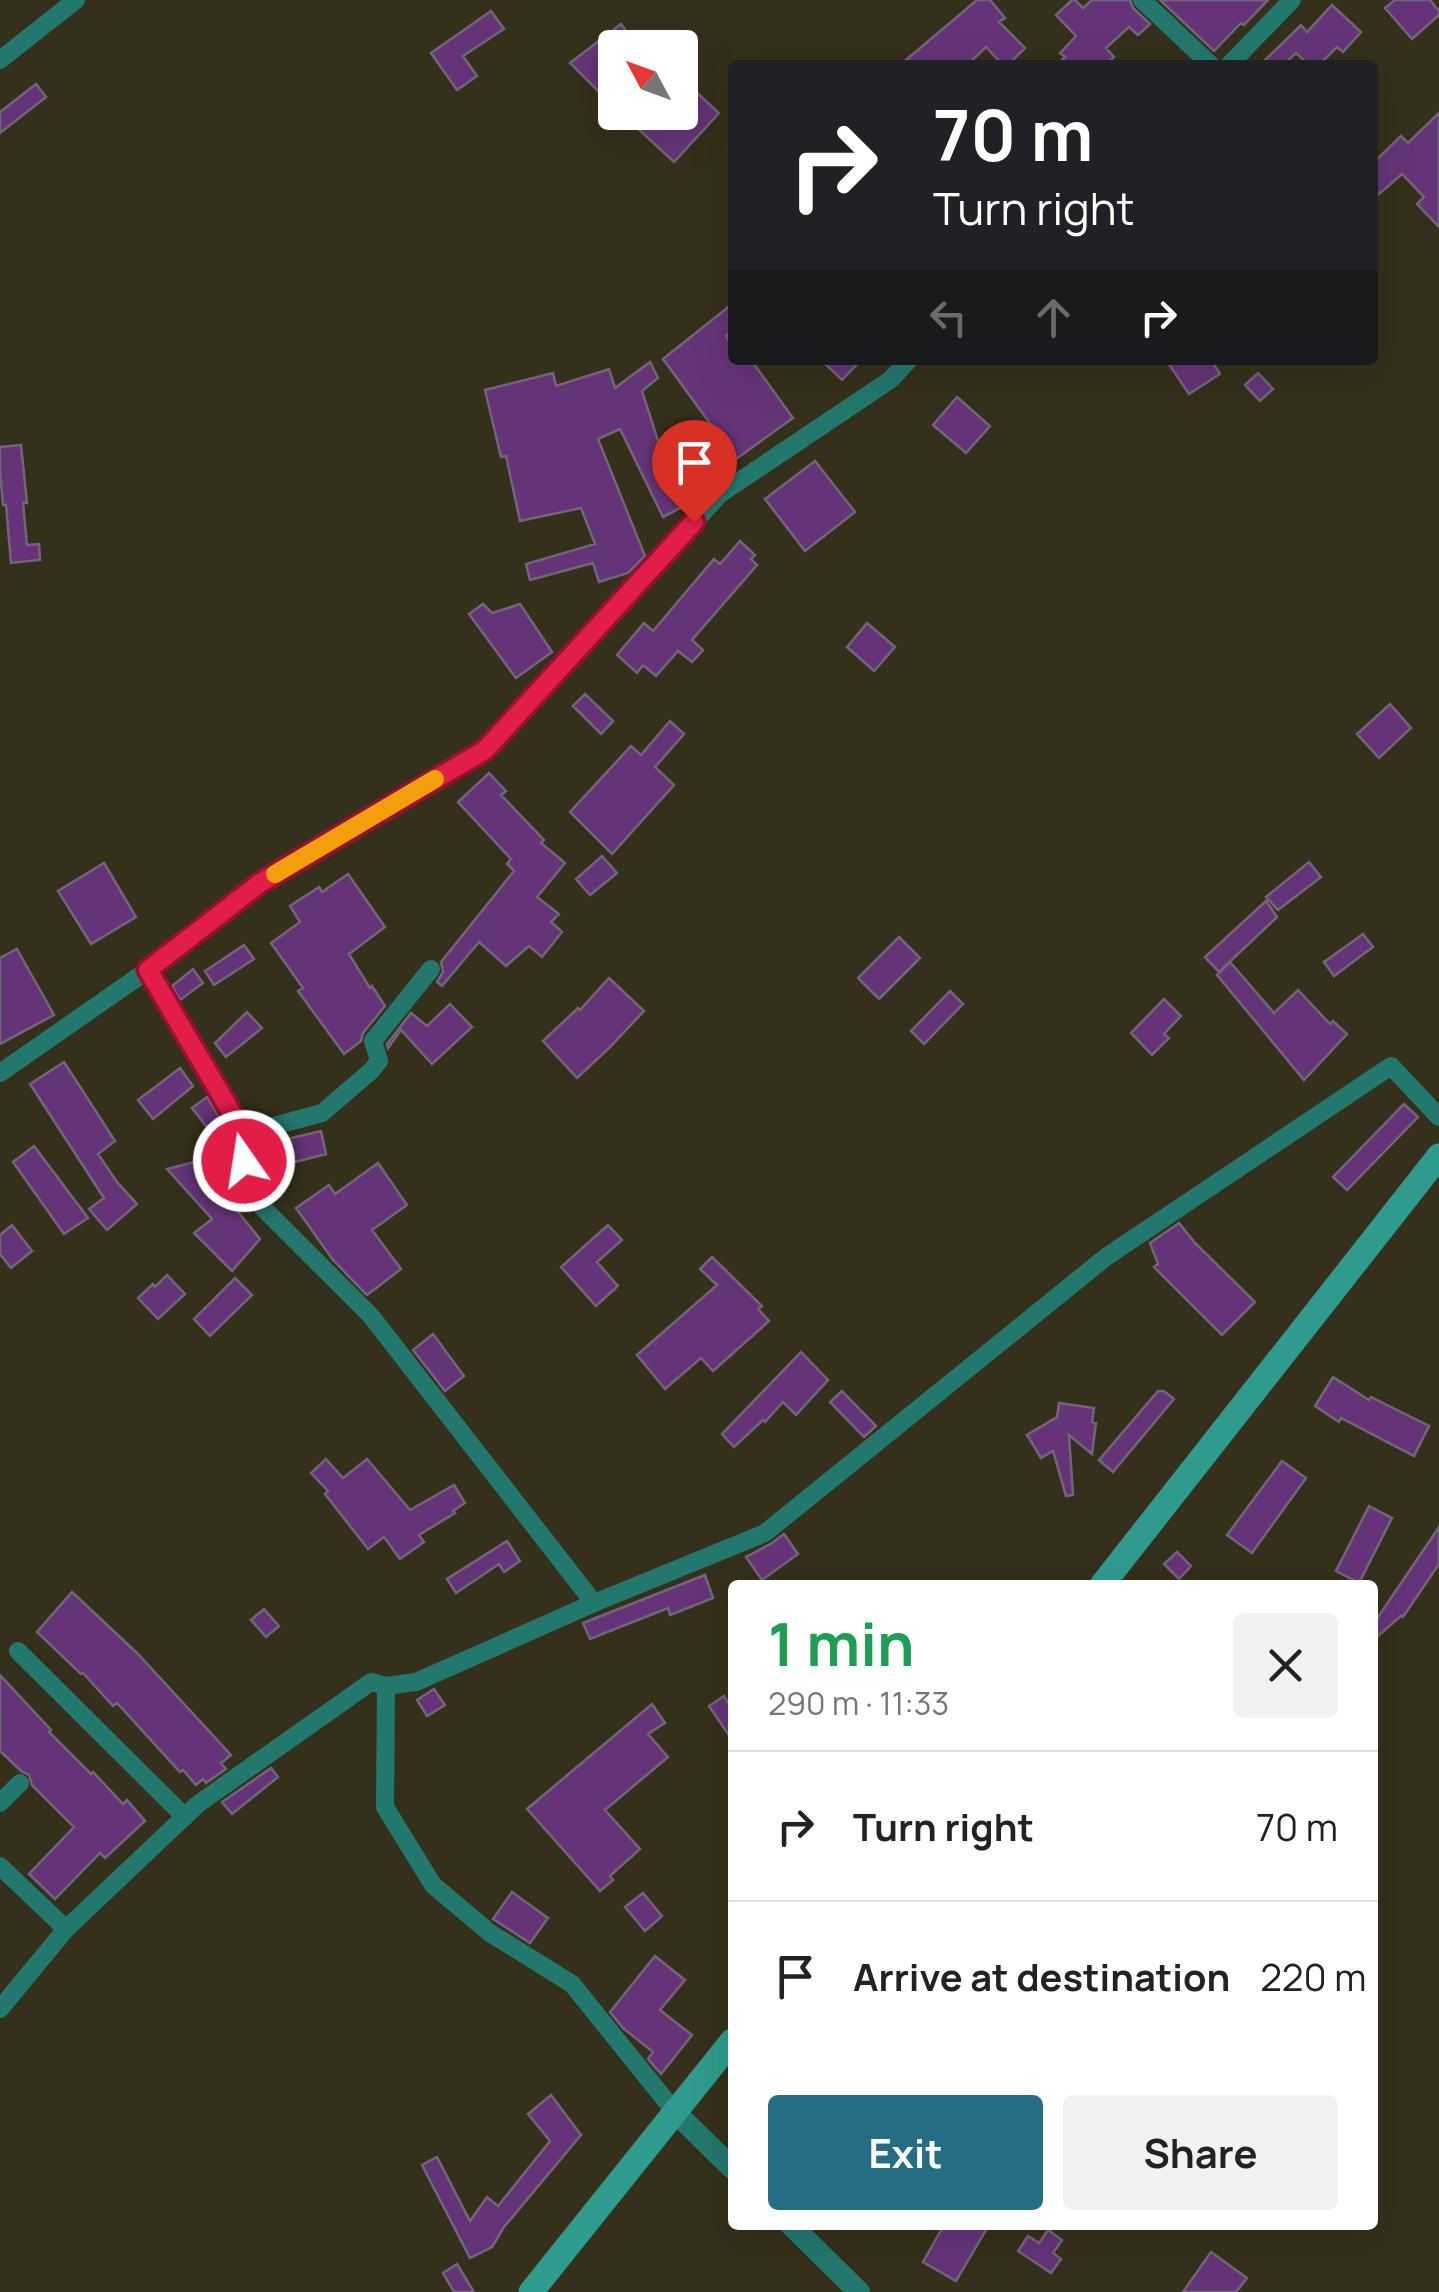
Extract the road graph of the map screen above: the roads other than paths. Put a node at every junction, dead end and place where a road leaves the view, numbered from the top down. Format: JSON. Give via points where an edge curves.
{"nodes":[{"id":1,"x":76,"y":0,"type":"edge"},
{"id":2,"x":1142,"y":0,"type":"edge"},
{"id":3,"x":1292,"y":0,"type":"edge"},
{"id":4,"x":0,"y":60,"type":"edge"},
{"id":5,"x":1206,"y":60,"type":"edge"},
{"id":6,"x":1235,"y":60,"type":"edge"},
{"id":7,"x":904,"y":365,"type":"edge"},
{"id":8,"x":431,"y":969,"type":"dead end"},
{"id":9,"x":148,"y":970,"type":"junction"},
{"id":10,"x":0,"y":1073,"type":"edge"},
{"id":11,"x":1439,"y":1117,"type":"edge"},
{"id":12,"x":244,"y":1134,"type":"junction"},
{"id":13,"x":1439,"y":1156,"type":"edge"},
{"id":14,"x":1106,"y":1580,"type":"edge"},
{"id":15,"x":594,"y":1604,"type":"junction"},
{"id":16,"x":18,"y":1651,"type":"dead end"},
{"id":17,"x":386,"y":1686,"type":"junction"},
{"id":18,"x":20,"y":1783,"type":"dead end"},
{"id":19,"x":0,"y":1803,"type":"edge"},
{"id":20,"x":184,"y":1817,"type":"junction"},
{"id":21,"x":0,"y":1866,"type":"edge"},
{"id":22,"x":66,"y":1929,"type":"junction"},
{"id":23,"x":0,"y":2009,"type":"edge"},
{"id":24,"x":728,"y":2046,"type":"edge"},
{"id":25,"x":676,"y":2112,"type":"junction"},
{"id":26,"x":728,"y":2164,"type":"edge"},
{"id":27,"x":795,"y":2230,"type":"edge"},
{"id":28,"x":531,"y":2292,"type":"edge"},
{"id":29,"x":858,"y":2292,"type":"edge"}],
"edges":[{"from":1,"to":4,"type":"street"},
{"from":2,"to":5,"type":"street"},
{"from":3,"to":6,"type":"street"},
{"from":7,"to":9,"type":"street","via":[[720,494],[485,750],[260,883]]},
{"from":8,"to":12,"type":"street","via":[[373,1041],[379,1060],[371,1071],[322,1114]]},
{"from":9,"to":10,"type":"street"},
{"from":9,"to":12,"type":"street"},
{"from":11,"to":15,"type":"street","via":[[1391,1066],[1106,1257],[766,1533]]},
{"from":12,"to":15,"type":"street","via":[[244,1189],[370,1316]]},
{"from":13,"to":14,"type":"main road"},
{"from":15,"to":17,"type":"street","via":[[416,1682]]},
{"from":16,"to":20,"type":"street"},
{"from":17,"to":20,"type":"street","via":[[371,1682]]},
{"from":17,"to":25,"type":"street","via":[[385,1807],[434,1885],[490,1933],[572,1984]]},
{"from":18,"to":19,"type":"street"},
{"from":20,"to":22,"type":"street"},
{"from":21,"to":22,"type":"street"},
{"from":22,"to":23,"type":"street"},
{"from":24,"to":25,"type":"main road"},
{"from":25,"to":26,"type":"street"},
{"from":25,"to":28,"type":"main road"},
{"from":27,"to":29,"type":"street"}]}
